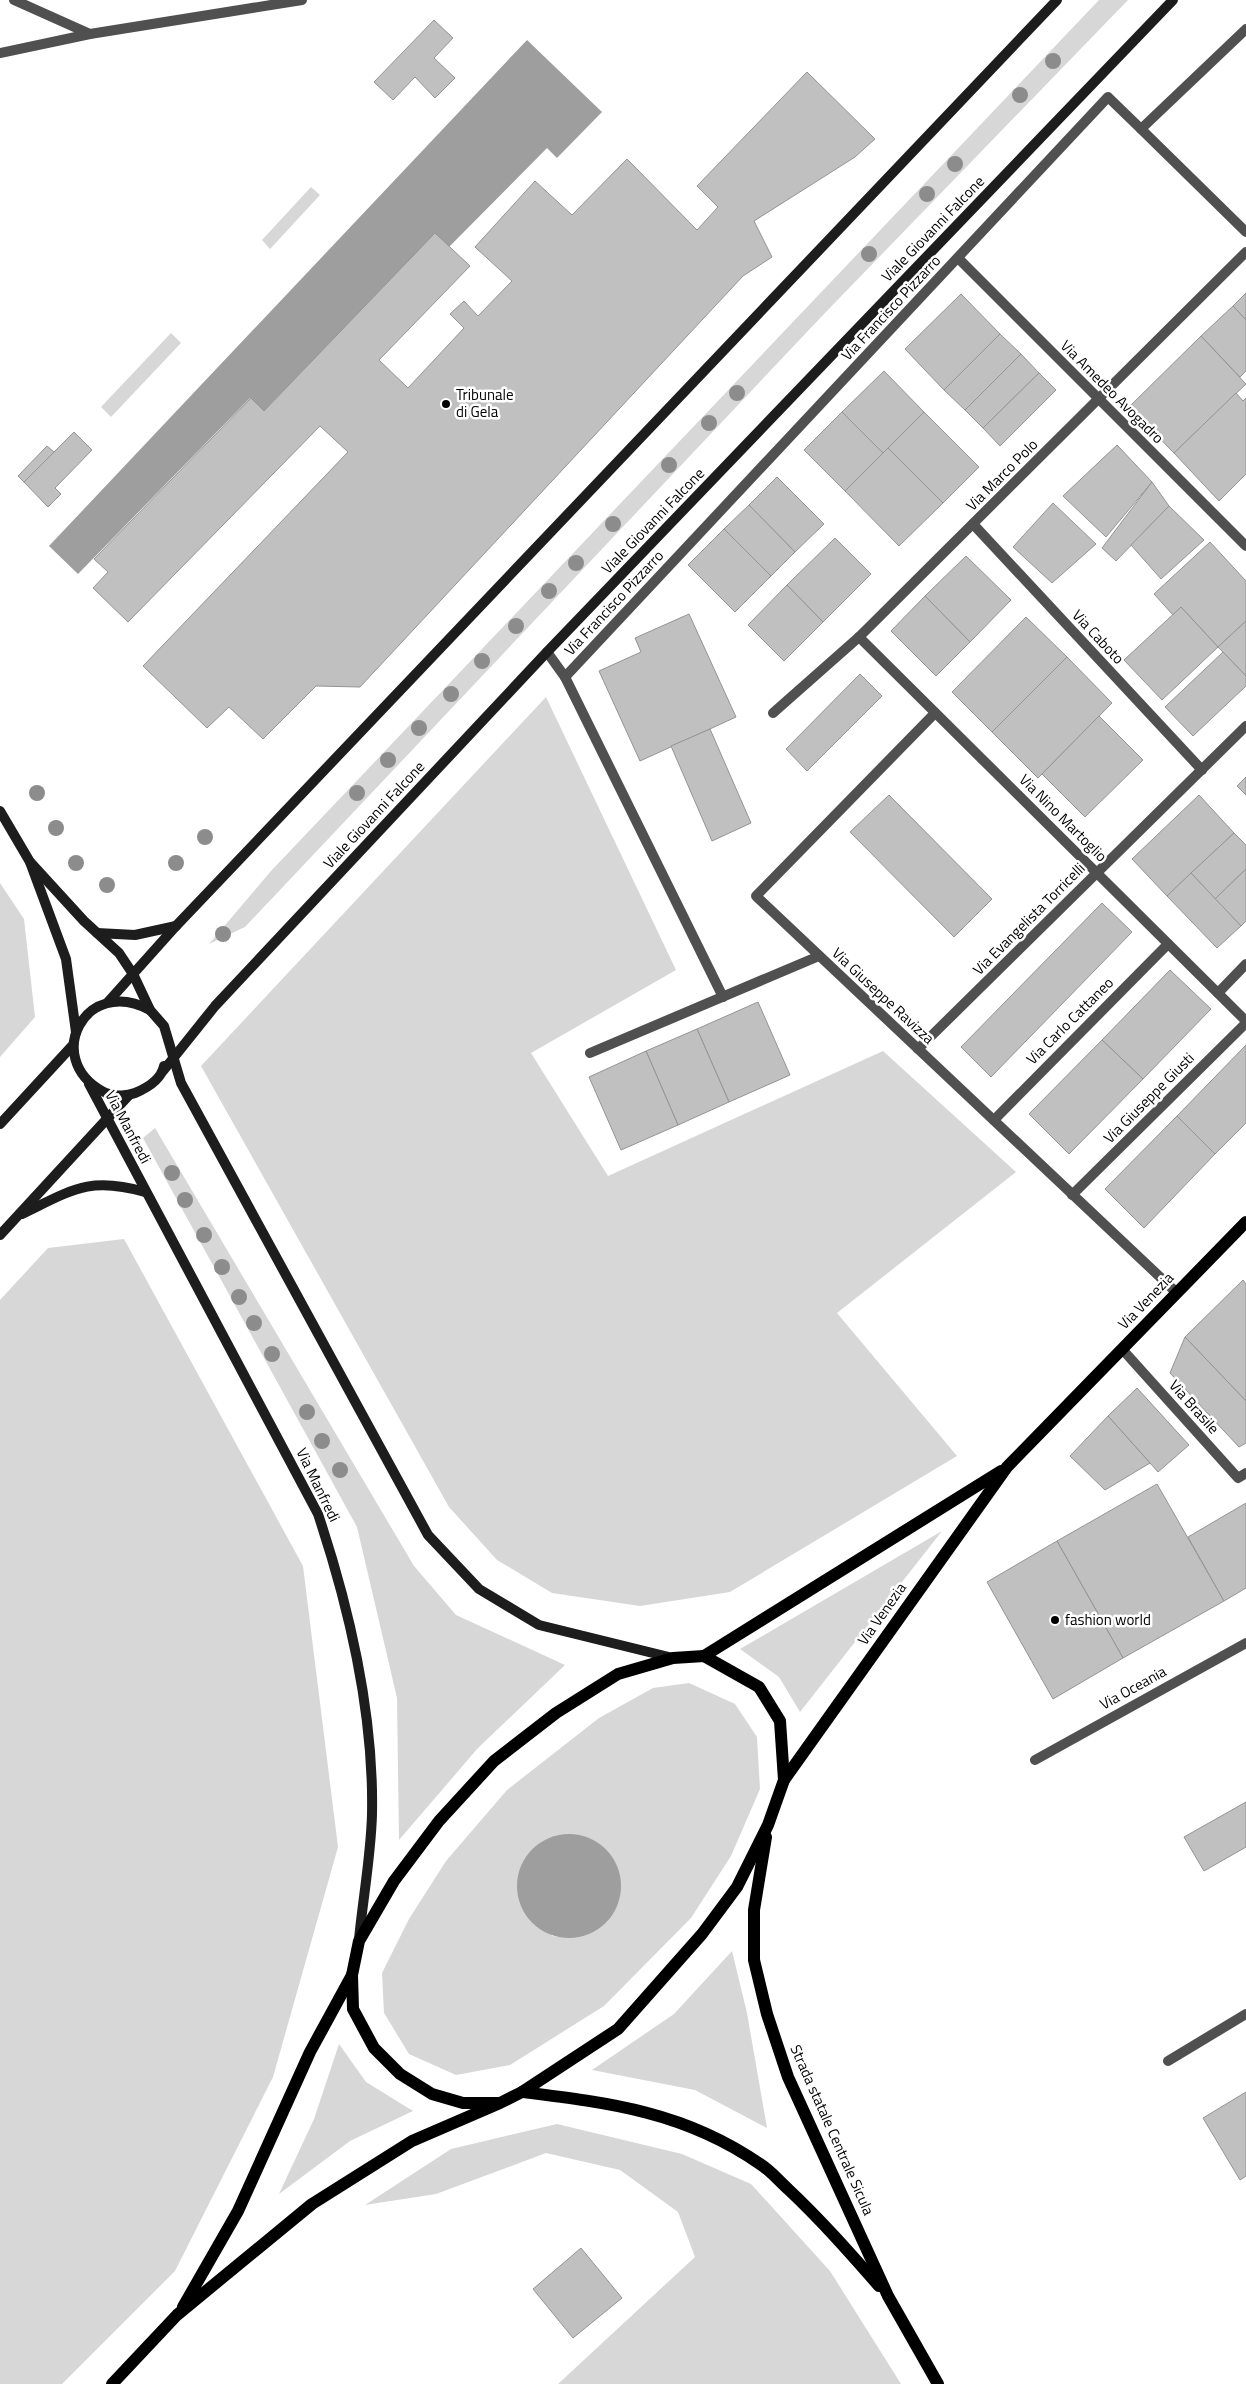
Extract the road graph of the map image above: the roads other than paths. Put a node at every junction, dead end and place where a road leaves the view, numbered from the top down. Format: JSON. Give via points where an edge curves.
{"nodes":[{"id":1,"x":14,"y":0,"type":"edge"},
{"id":2,"x":302,"y":0,"type":"edge"},
{"id":3,"x":1057,"y":0,"type":"edge"},
{"id":4,"x":1173,"y":0,"type":"edge"},
{"id":5,"x":1246,"y":29,"type":"edge"},
{"id":6,"x":90,"y":34,"type":"junction"},
{"id":7,"x":0,"y":53,"type":"edge"},
{"id":8,"x":1141,"y":129,"type":"junction"},
{"id":9,"x":1246,"y":232,"type":"edge"},
{"id":10,"x":1246,"y":252,"type":"edge"},
{"id":11,"x":958,"y":258,"type":"junction"},
{"id":12,"x":1098,"y":400,"type":"junction"},
{"id":13,"x":973,"y":524,"type":"junction"},
{"id":14,"x":1246,"y":546,"type":"edge"},
{"id":15,"x":859,"y":637,"type":"junction"},
{"id":16,"x":547,"y":652,"type":"junction"},
{"id":17,"x":565,"y":677,"type":"junction"},
{"id":18,"x":773,"y":713,"type":"dead end"},
{"id":19,"x":935,"y":713,"type":"junction"},
{"id":20,"x":1246,"y":726,"type":"edge"},
{"id":21,"x":1202,"y":770,"type":"junction"},
{"id":22,"x":0,"y":812,"type":"edge"},
{"id":23,"x":30,"y":862,"type":"junction"},
{"id":24,"x":1097,"y":873,"type":"junction"},
{"id":25,"x":176,"y":926,"type":"junction"},
{"id":26,"x":97,"y":933,"type":"junction"},
{"id":27,"x":1168,"y":944,"type":"junction"},
{"id":28,"x":819,"y":956,"type":"junction"},
{"id":29,"x":1246,"y":964,"type":"edge"},
{"id":30,"x":133,"y":974,"type":"junction"},
{"id":31,"x":1218,"y":993,"type":"junction"},
{"id":32,"x":723,"y":997,"type":"junction"},
{"id":33,"x":108,"y":1002,"type":"junction"},
{"id":34,"x":150,"y":1010,"type":"junction"},
{"id":35,"x":1246,"y":1022,"type":"edge"},
{"id":36,"x":76,"y":1033,"type":"junction"},
{"id":37,"x":73,"y":1045,"type":"junction"},
{"id":38,"x":169,"y":1048,"type":"junction"},
{"id":39,"x":918,"y":1049,"type":"junction"},
{"id":40,"x":590,"y":1053,"type":"dead end"},
{"id":41,"x":173,"y":1059,"type":"junction"},
{"id":42,"x":163,"y":1071,"type":"junction"},
{"id":43,"x":89,"y":1084,"type":"junction"},
{"id":44,"x":129,"y":1096,"type":"junction"},
{"id":45,"x":106,"y":1120,"type":"junction"},
{"id":46,"x":994,"y":1120,"type":"junction"},
{"id":47,"x":0,"y":1124,"type":"edge"},
{"id":48,"x":145,"y":1192,"type":"junction"},
{"id":49,"x":1072,"y":1195,"type":"junction"},
{"id":50,"x":17,"y":1216,"type":"junction"},
{"id":51,"x":1246,"y":1222,"type":"edge"},
{"id":52,"x":0,"y":1235,"type":"edge"},
{"id":53,"x":1177,"y":1293,"type":"junction"},
{"id":54,"x":1122,"y":1349,"type":"junction"},
{"id":55,"x":1007,"y":1467,"type":"junction"},
{"id":56,"x":1246,"y":1473,"type":"edge"},
{"id":57,"x":1246,"y":1643,"type":"edge"},
{"id":58,"x":704,"y":1656,"type":"junction"},
{"id":59,"x":673,"y":1658,"type":"junction"},
{"id":60,"x":1035,"y":1760,"type":"dead end"},
{"id":61,"x":784,"y":1780,"type":"junction"},
{"id":62,"x":768,"y":1825,"type":"junction"},
{"id":63,"x":359,"y":1942,"type":"junction"},
{"id":64,"x":352,"y":1974,"type":"junction"},
{"id":65,"x":1246,"y":2014,"type":"edge"},
{"id":66,"x":1168,"y":2061,"type":"dead end"},
{"id":67,"x":522,"y":2092,"type":"junction"},
{"id":68,"x":500,"y":2102,"type":"junction"},
{"id":69,"x":888,"y":2296,"type":"junction"},
{"id":70,"x":178,"y":2315,"type":"junction"},
{"id":71,"x":112,"y":2384,"type":"edge"},
{"id":72,"x":938,"y":2384,"type":"edge"}],
"edges":[{"from":1,"to":6,"type":"street"},
{"from":2,"to":6,"type":"street"},
{"from":3,"to":25,"type":"street"},
{"from":4,"to":16,"type":"street","name":"Viale Giovanni Falcone"},
{"from":5,"to":8,"type":"street"},
{"from":6,"to":7,"type":"street"},
{"from":8,"to":9,"type":"street"},
{"from":8,"to":11,"type":"street","name":"Via Francisco Pizzarro","via":[[1108,97]]},
{"from":10,"to":12,"type":"street","name":"Via Marco Polo"},
{"from":11,"to":12,"type":"street","name":"Via Amedeo Avogadro"},
{"from":11,"to":17,"type":"street","name":"Via Francisco Pizzarro"},
{"from":12,"to":13,"type":"street","name":"Via Marco Polo"},
{"from":12,"to":14,"type":"street","name":"Via Amedeo Avogadro"},
{"from":13,"to":15,"type":"street","name":"Via Marco Polo"},
{"from":13,"to":21,"type":"street","name":"Via Caboto"},
{"from":15,"to":18,"type":"street","name":"Via Marco Polo"},
{"from":15,"to":19,"type":"street","name":"Via Nino Martoglio"},
{"from":16,"to":17,"type":"street"},
{"from":16,"to":41,"type":"street","name":"Viale Giovanni Falcone","via":[[215,1006]]},
{"from":17,"to":32,"type":"street"},
{"from":19,"to":24,"type":"street","name":"Via Nino Martoglio"},
{"from":19,"to":28,"type":"street","name":"Via Giuseppe Ravizza","via":[[756,896]]},
{"from":20,"to":21,"type":"street","name":"Via Evangelista Torricelli"},
{"from":21,"to":24,"type":"street","name":"Via Evangelista Torricelli"},
{"from":22,"to":23,"type":"street"},
{"from":23,"to":26,"type":"street"},
{"from":23,"to":36,"type":"street","via":[[66,959]]},
{"from":24,"to":27,"type":"street","name":"Via Nino Martoglio"},
{"from":24,"to":39,"type":"street","name":"Via Evangelista Torricelli"},
{"from":25,"to":26,"type":"street","via":[[136,935]]},
{"from":25,"to":30,"type":"street"},
{"from":26,"to":30,"type":"street","via":[[119,953]]},
{"from":27,"to":31,"type":"street","name":"Via Nino Martoglio"},
{"from":27,"to":46,"type":"street","name":"Via Carlo Cattaneo"},
{"from":28,"to":32,"type":"street"},
{"from":28,"to":39,"type":"street","name":"Via Giuseppe Ravizza"},
{"from":29,"to":31,"type":"street"},
{"from":30,"to":33,"type":"street"},
{"from":30,"to":34,"type":"street"},
{"from":31,"to":35,"type":"street","name":"Via Nino Martoglio"},
{"from":32,"to":40,"type":"street"},
{"from":33,"to":34,"type":"street","via":[[123,1000]]},
{"from":33,"to":36,"type":"street","via":[[88,1014]]},
{"from":34,"to":38,"type":"street","via":[[164,1026]]},
{"from":35,"to":49,"type":"street","name":"Via Giuseppe Giusti"},
{"from":36,"to":37,"type":"street"},
{"from":37,"to":43,"type":"street","via":[[77,1066]]},
{"from":37,"to":47,"type":"street"},
{"from":38,"to":41,"type":"street"},
{"from":38,"to":42,"type":"street"},
{"from":39,"to":46,"type":"street","name":"Via Giuseppe Ravizza"},
{"from":41,"to":42,"type":"street","name":"Viale Giovanni Falcone"},
{"from":41,"to":59,"type":"street","via":[[181,1083],[428,1535],[479,1589],[539,1625]]},
{"from":42,"to":44,"type":"street","via":[[149,1087]]},
{"from":43,"to":44,"type":"street","via":[[108,1094]]},
{"from":43,"to":45,"type":"street","name":"Via Manfredi"},
{"from":44,"to":45,"type":"street"},
{"from":45,"to":48,"type":"street","name":"Via Manfredi"},
{"from":45,"to":50,"type":"street"},
{"from":46,"to":49,"type":"street","name":"Via Giuseppe Ravizza"},
{"from":48,"to":50,"type":"street","via":[[105,1184],[74,1189]]},
{"from":48,"to":63,"type":"street","name":"Via Manfredi","via":[[318,1514],[337,1571],[367,1714],[372,1815]]},
{"from":49,"to":53,"type":"street","name":"Via Giuseppe Ravizza"},
{"from":50,"to":52,"type":"street"},
{"from":51,"to":53,"type":"main road","name":"Via Venezia"},
{"from":53,"to":54,"type":"main road","name":"Via Venezia"},
{"from":54,"to":55,"type":"main road","name":"Via Venezia"},
{"from":54,"to":56,"type":"street","name":"Via Brasile","via":[[1238,1478]]},
{"from":55,"to":58,"type":"main road","name":"Via Venezia"},
{"from":55,"to":61,"type":"main road","name":"Via Venezia"},
{"from":57,"to":60,"type":"street","name":"Via Oceania"},
{"from":58,"to":59,"type":"main road"},
{"from":58,"to":61,"type":"main road","via":[[759,1687],[780,1721]]},
{"from":59,"to":63,"type":"main road","via":[[618,1674],[556,1713],[494,1761],[439,1821],[405,1866]]},
{"from":61,"to":62,"type":"main road"},
{"from":62,"to":67,"type":"main road","via":[[737,1887],[708,1926],[618,2029]]},
{"from":62,"to":69,"type":"main road","name":"Strada statale Centrale Sicula","via":[[754,1910],[754,1960],[767,2014],[788,2077]]},
{"from":63,"to":64,"type":"main road"},
{"from":64,"to":68,"type":"main road","via":[[353,2009],[374,2048],[400,2074],[432,2094],[464,2103]]},
{"from":64,"to":70,"type":"main road","via":[[310,2052],[238,2211]]},
{"from":65,"to":66,"type":"street"},
{"from":67,"to":68,"type":"main road"},
{"from":67,"to":69,"type":"main road","name":"Strada statale Centrale Sicula","via":[[644,2110],[683,2122],[717,2138],[762,2164],[813,2213]]},
{"from":68,"to":70,"type":"main road","via":[[412,2141],[312,2204]]},
{"from":69,"to":72,"type":"main road","name":"Strada statale Centrale Sicula"},
{"from":70,"to":71,"type":"main road"}]}
